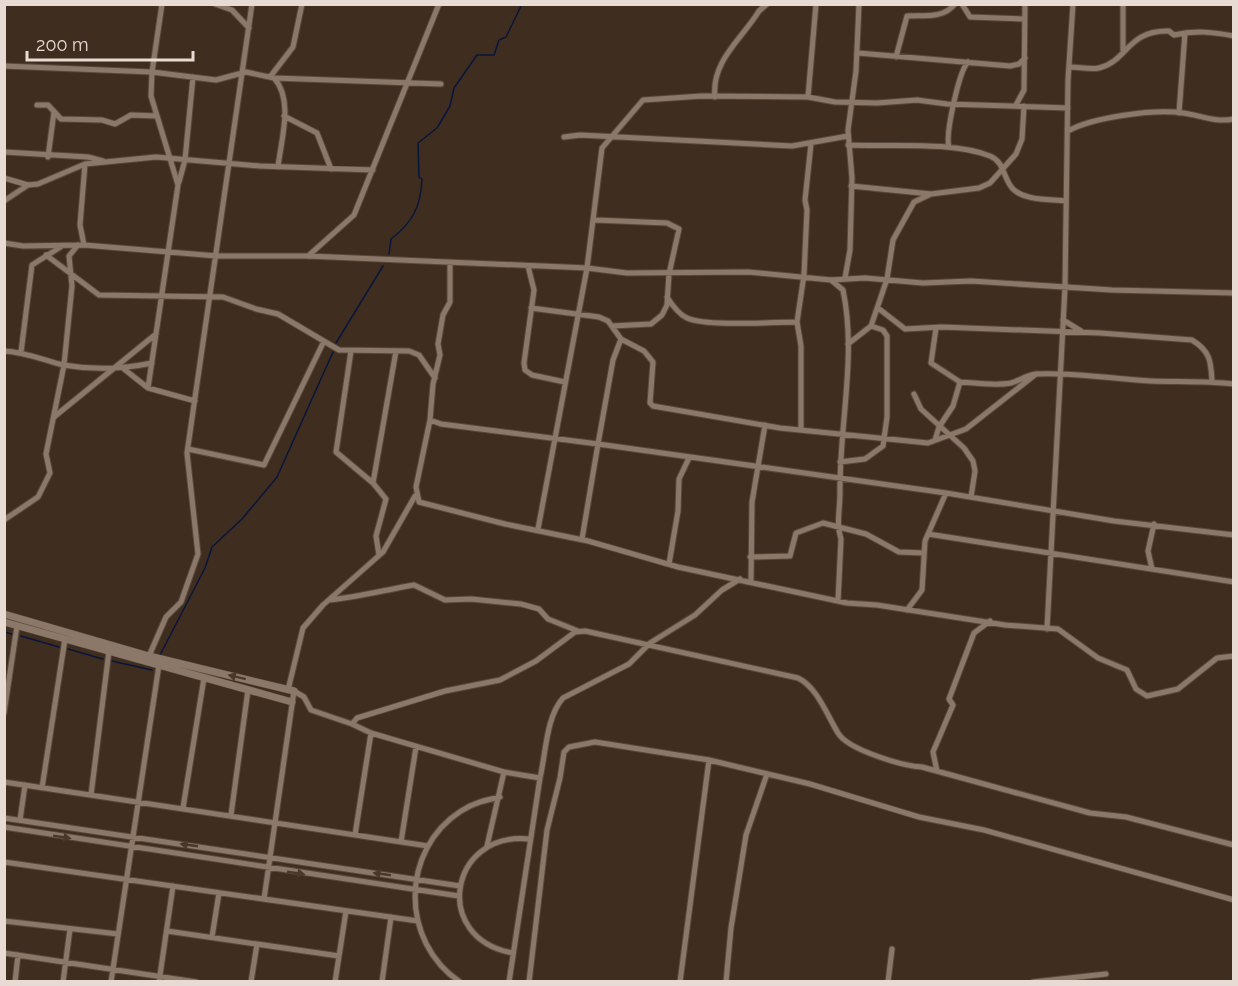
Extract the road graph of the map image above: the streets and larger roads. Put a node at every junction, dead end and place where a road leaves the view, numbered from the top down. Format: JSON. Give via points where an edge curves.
{"nodes":[{"id":1,"x":162,"y":4,"type":"edge"},
{"id":2,"x":215,"y":4,"type":"edge"},
{"id":3,"x":252,"y":4,"type":"edge"},
{"id":4,"x":302,"y":4,"type":"edge"},
{"id":5,"x":439,"y":4,"type":"edge"},
{"id":6,"x":767,"y":4,"type":"edge"},
{"id":7,"x":816,"y":4,"type":"edge"},
{"id":8,"x":859,"y":4,"type":"edge"},
{"id":9,"x":955,"y":4,"type":"edge"},
{"id":10,"x":962,"y":4,"type":"edge"},
{"id":11,"x":1025,"y":4,"type":"edge"},
{"id":12,"x":1073,"y":4,"type":"edge"},
{"id":13,"x":1123,"y":4,"type":"edge"},
{"id":14,"x":1023,"y":20,"type":"junction"},
{"id":15,"x":249,"y":28,"type":"junction"},
{"id":16,"x":1185,"y":33,"type":"junction"},
{"id":17,"x":1233,"y":36,"type":"edge"},
{"id":18,"x":1123,"y":50,"type":"junction"},
{"id":19,"x":858,"y":54,"type":"junction"},
{"id":20,"x":896,"y":57,"type":"junction"},
{"id":21,"x":1025,"y":58,"type":"junction"},
{"id":22,"x":968,"y":62,"type":"junction"},
{"id":23,"x":4,"y":66,"type":"edge"},
{"id":24,"x":1070,"y":66,"type":"junction"},
{"id":25,"x":152,"y":72,"type":"junction"},
{"id":26,"x":243,"y":72,"type":"junction"},
{"id":27,"x":193,"y":77,"type":"junction"},
{"id":28,"x":272,"y":78,"type":"junction"},
{"id":29,"x":409,"y":82,"type":"junction"},
{"id":30,"x":441,"y":84,"type":"dead end"},
{"id":31,"x":715,"y":97,"type":"junction"},
{"id":32,"x":808,"y":97,"type":"junction"},
{"id":33,"x":852,"y":101,"type":"junction"},
{"id":34,"x":953,"y":104,"type":"junction"},
{"id":35,"x":37,"y":105,"type":"dead end"},
{"id":36,"x":1016,"y":105,"type":"junction"},
{"id":37,"x":1024,"y":106,"type":"junction"},
{"id":38,"x":1068,"y":108,"type":"junction"},
{"id":39,"x":54,"y":112,"type":"junction"},
{"id":40,"x":1179,"y":113,"type":"junction"},
{"id":41,"x":157,"y":116,"type":"junction"},
{"id":42,"x":284,"y":116,"type":"junction"},
{"id":43,"x":1233,"y":119,"type":"edge"},
{"id":44,"x":1068,"y":131,"type":"junction"},
{"id":45,"x":848,"y":136,"type":"junction"},
{"id":46,"x":564,"y":137,"type":"dead end"},
{"id":47,"x":612,"y":137,"type":"junction"},
{"id":48,"x":811,"y":144,"type":"junction"},
{"id":49,"x":848,"y":145,"type":"junction"},
{"id":50,"x":949,"y":147,"type":"junction"},
{"id":51,"x":4,"y":152,"type":"edge"},
{"id":52,"x":48,"y":157,"type":"junction"},
{"id":53,"x":169,"y":159,"type":"junction"},
{"id":54,"x":186,"y":160,"type":"junction"},
{"id":55,"x":108,"y":162,"type":"junction"},
{"id":56,"x":85,"y":164,"type":"junction"},
{"id":57,"x":230,"y":164,"type":"junction"},
{"id":58,"x":278,"y":167,"type":"junction"},
{"id":59,"x":331,"y":169,"type":"junction"},
{"id":60,"x":1004,"y":169,"type":"junction"},
{"id":61,"x":373,"y":170,"type":"junction"},
{"id":62,"x":4,"y":178,"type":"edge"},
{"id":63,"x":28,"y":185,"type":"junction"},
{"id":64,"x":178,"y":185,"type":"junction"},
{"id":65,"x":852,"y":186,"type":"junction"},
{"id":66,"x":931,"y":194,"type":"junction"},
{"id":67,"x":4,"y":201,"type":"edge"},
{"id":68,"x":1066,"y":201,"type":"junction"},
{"id":69,"x":595,"y":220,"type":"junction"},
{"id":70,"x":4,"y":243,"type":"edge"},
{"id":71,"x":81,"y":245,"type":"junction"},
{"id":72,"x":63,"y":246,"type":"junction"},
{"id":73,"x":169,"y":253,"type":"junction"},
{"id":74,"x":46,"y":255,"type":"junction"},
{"id":75,"x":217,"y":256,"type":"junction"},
{"id":76,"x":308,"y":256,"type":"junction"},
{"id":77,"x":450,"y":263,"type":"junction"},
{"id":78,"x":528,"y":266,"type":"junction"},
{"id":79,"x":587,"y":268,"type":"junction"},
{"id":80,"x":669,"y":274,"type":"junction"},
{"id":81,"x":71,"y":275,"type":"junction"},
{"id":82,"x":804,"y":275,"type":"junction"},
{"id":83,"x":845,"y":278,"type":"junction"},
{"id":84,"x":887,"y":279,"type":"junction"},
{"id":85,"x":831,"y":280,"type":"junction"},
{"id":86,"x":1065,"y":287,"type":"junction"},
{"id":87,"x":1233,"y":293,"type":"edge"},
{"id":88,"x":163,"y":294,"type":"junction"},
{"id":89,"x":211,"y":296,"type":"junction"},
{"id":90,"x":667,"y":297,"type":"junction"},
{"id":91,"x":531,"y":308,"type":"junction"},
{"id":92,"x":878,"y":308,"type":"junction"},
{"id":93,"x":578,"y":312,"type":"junction"},
{"id":94,"x":1063,"y":320,"type":"junction"},
{"id":95,"x":797,"y":322,"type":"junction"},
{"id":96,"x":612,"y":326,"type":"junction"},
{"id":97,"x":872,"y":326,"type":"junction"},
{"id":98,"x":936,"y":328,"type":"junction"},
{"id":99,"x":1063,"y":332,"type":"junction"},
{"id":100,"x":1082,"y":332,"type":"junction"},
{"id":101,"x":157,"y":334,"type":"junction"},
{"id":102,"x":621,"y":339,"type":"junction"},
{"id":103,"x":324,"y":341,"type":"junction"},
{"id":104,"x":848,"y":344,"type":"junction"},
{"id":105,"x":4,"y":351,"type":"edge"},
{"id":106,"x":351,"y":351,"type":"junction"},
{"id":107,"x":396,"y":351,"type":"junction"},
{"id":108,"x":21,"y":352,"type":"junction"},
{"id":109,"x":152,"y":363,"type":"junction"},
{"id":110,"x":64,"y":365,"type":"junction"},
{"id":111,"x":112,"y":368,"type":"junction"},
{"id":112,"x":124,"y":369,"type":"junction"},
{"id":113,"x":1035,"y":374,"type":"junction"},
{"id":114,"x":1060,"y":376,"type":"junction"},
{"id":115,"x":435,"y":378,"type":"junction"},
{"id":116,"x":565,"y":381,"type":"junction"},
{"id":117,"x":1212,"y":381,"type":"junction"},
{"id":118,"x":960,"y":382,"type":"junction"},
{"id":119,"x":1233,"y":384,"type":"edge"},
{"id":120,"x":148,"y":388,"type":"junction"},
{"id":121,"x":914,"y":394,"type":"dead end"},
{"id":122,"x":195,"y":401,"type":"junction"},
{"id":123,"x":53,"y":418,"type":"junction"},
{"id":124,"x":430,"y":420,"type":"junction"},
{"id":125,"x":765,"y":425,"type":"junction"},
{"id":126,"x":939,"y":427,"type":"junction"},
{"id":127,"x":801,"y":430,"type":"junction"},
{"id":128,"x":842,"y":435,"type":"junction"},
{"id":129,"x":949,"y":435,"type":"junction"},
{"id":130,"x":556,"y":440,"type":"junction"},
{"id":131,"x":935,"y":440,"type":"junction"},
{"id":132,"x":884,"y":441,"type":"junction"},
{"id":133,"x":598,"y":444,"type":"junction"},
{"id":134,"x":188,"y":449,"type":"junction"},
{"id":135,"x":689,"y":458,"type":"junction"},
{"id":136,"x":840,"y":462,"type":"junction"},
{"id":137,"x":756,"y":467,"type":"junction"},
{"id":138,"x":839,"y":478,"type":"junction"},
{"id":139,"x":373,"y":483,"type":"junction"},
{"id":140,"x":946,"y":493,"type":"junction"},
{"id":141,"x":415,"y":496,"type":"junction"},
{"id":142,"x":971,"y":497,"type":"junction"},
{"id":143,"x":1053,"y":512,"type":"junction"},
{"id":144,"x":4,"y":520,"type":"edge"},
{"id":145,"x":1154,"y":524,"type":"junction"},
{"id":146,"x":838,"y":526,"type":"junction"},
{"id":147,"x":538,"y":529,"type":"junction"},
{"id":148,"x":928,"y":534,"type":"junction"},
{"id":149,"x":1233,"y":535,"type":"edge"},
{"id":150,"x":582,"y":539,"type":"junction"},
{"id":151,"x":1051,"y":552,"type":"junction"},
{"id":152,"x":924,"y":553,"type":"junction"},
{"id":153,"x":379,"y":555,"type":"junction"},
{"id":154,"x":750,"y":556,"type":"junction"},
{"id":155,"x":669,"y":564,"type":"junction"},
{"id":156,"x":1152,"y":569,"type":"junction"},
{"id":157,"x":740,"y":579,"type":"junction"},
{"id":158,"x":751,"y":582,"type":"junction"},
{"id":159,"x":1233,"y":582,"type":"edge"},
{"id":160,"x":329,"y":600,"type":"junction"},
{"id":161,"x":838,"y":601,"type":"junction"},
{"id":162,"x":907,"y":610,"type":"junction"},
{"id":163,"x":4,"y":614,"type":"edge"},
{"id":164,"x":990,"y":621,"type":"junction"},
{"id":165,"x":4,"y":622,"type":"edge"},
{"id":166,"x":18,"y":626,"type":"junction"},
{"id":167,"x":1047,"y":630,"type":"junction"},
{"id":168,"x":580,"y":632,"type":"junction"},
{"id":169,"x":65,"y":639,"type":"junction"},
{"id":170,"x":650,"y":643,"type":"junction"},
{"id":171,"x":109,"y":651,"type":"junction"},
{"id":172,"x":149,"y":656,"type":"junction"},
{"id":173,"x":1233,"y":656,"type":"edge"},
{"id":174,"x":159,"y":665,"type":"junction"},
{"id":175,"x":204,"y":678,"type":"junction"},
{"id":176,"x":248,"y":690,"type":"junction"},
{"id":177,"x":291,"y":691,"type":"junction"},
{"id":178,"x":292,"y":702,"type":"junction"},
{"id":179,"x":4,"y":713,"type":"edge"},
{"id":180,"x":352,"y":724,"type":"junction"},
{"id":181,"x":371,"y":733,"type":"junction"},
{"id":182,"x":416,"y":747,"type":"junction"},
{"id":183,"x":709,"y":760,"type":"junction"},
{"id":184,"x":937,"y":771,"type":"junction"},
{"id":185,"x":504,"y":772,"type":"junction"},
{"id":186,"x":767,"y":774,"type":"junction"},
{"id":187,"x":540,"y":778,"type":"junction"},
{"id":188,"x":4,"y":782,"type":"edge"},
{"id":189,"x":25,"y":785,"type":"junction"},
{"id":190,"x":42,"y":788,"type":"junction"},
{"id":191,"x":91,"y":795,"type":"junction"},
{"id":192,"x":500,"y":796,"type":"junction"},
{"id":193,"x":138,"y":802,"type":"junction"},
{"id":194,"x":183,"y":808,"type":"junction"},
{"id":195,"x":231,"y":815,"type":"junction"},
{"id":196,"x":4,"y":818,"type":"edge"},
{"id":197,"x":20,"y":820,"type":"junction"},
{"id":198,"x":275,"y":821,"type":"junction"},
{"id":199,"x":4,"y":827,"type":"edge"},
{"id":200,"x":355,"y":834,"type":"junction"},
{"id":201,"x":133,"y":837,"type":"junction"},
{"id":202,"x":529,"y":839,"type":"junction"},
{"id":203,"x":401,"y":842,"type":"junction"},
{"id":204,"x":1233,"y":845,"type":"edge"},
{"id":205,"x":428,"y":846,"type":"junction"},
{"id":206,"x":487,"y":846,"type":"junction"},
{"id":207,"x":131,"y":847,"type":"junction"},
{"id":208,"x":270,"y":858,"type":"junction"},
{"id":209,"x":4,"y":862,"type":"edge"},
{"id":210,"x":268,"y":868,"type":"junction"},
{"id":211,"x":416,"y":879,"type":"junction"},
{"id":212,"x":126,"y":880,"type":"junction"},
{"id":213,"x":173,"y":886,"type":"junction"},
{"id":214,"x":460,"y":886,"type":"junction"},
{"id":215,"x":414,"y":891,"type":"junction"},
{"id":216,"x":219,"y":893,"type":"junction"},
{"id":217,"x":459,"y":896,"type":"junction"},
{"id":218,"x":264,"y":899,"type":"junction"},
{"id":219,"x":1233,"y":900,"type":"edge"},
{"id":220,"x":346,"y":911,"type":"junction"},
{"id":221,"x":391,"y":917,"type":"junction"},
{"id":222,"x":4,"y":921,"type":"edge"},
{"id":223,"x":417,"y":921,"type":"junction"},
{"id":224,"x":70,"y":929,"type":"junction"},
{"id":225,"x":167,"y":931,"type":"junction"},
{"id":226,"x":118,"y":934,"type":"junction"},
{"id":227,"x":212,"y":937,"type":"junction"},
{"id":228,"x":257,"y":944,"type":"junction"},
{"id":229,"x":892,"y":949,"type":"dead end"},
{"id":230,"x":4,"y":953,"type":"edge"},
{"id":231,"x":513,"y":953,"type":"junction"},
{"id":232,"x":18,"y":955,"type":"junction"},
{"id":233,"x":339,"y":956,"type":"junction"},
{"id":234,"x":66,"y":962,"type":"junction"},
{"id":235,"x":113,"y":969,"type":"junction"},
{"id":236,"x":1106,"y":974,"type":"dead end"},
{"id":237,"x":160,"y":979,"type":"edge"},
{"id":238,"x":15,"y":981,"type":"edge"},
{"id":239,"x":63,"y":981,"type":"edge"},
{"id":240,"x":111,"y":981,"type":"edge"},
{"id":241,"x":196,"y":981,"type":"edge"},
{"id":242,"x":251,"y":981,"type":"edge"},
{"id":243,"x":335,"y":981,"type":"edge"},
{"id":244,"x":382,"y":981,"type":"edge"},
{"id":245,"x":460,"y":981,"type":"edge"},
{"id":246,"x":509,"y":981,"type":"edge"},
{"id":247,"x":529,"y":981,"type":"edge"},
{"id":248,"x":680,"y":981,"type":"edge"},
{"id":249,"x":726,"y":981,"type":"edge"},
{"id":250,"x":888,"y":981,"type":"edge"},
{"id":251,"x":1033,"y":981,"type":"edge"}],
"edges":[{"from":1,"to":25,"type":"street"},
{"from":2,"to":15,"type":"street","via":[[232,10]]},
{"from":3,"to":15,"type":"street"},
{"from":4,"to":28,"type":"street","via":[[293,47]]},
{"from":5,"to":29,"type":"street"},
{"from":6,"to":31,"type":"street","via":[[719,66]]},
{"from":7,"to":32,"type":"street"},
{"from":8,"to":19,"type":"street"},
{"from":9,"to":20,"type":"street","via":[[936,16],[907,16]]},
{"from":10,"to":14,"type":"street","via":[[970,17]]},
{"from":11,"to":14,"type":"street"},
{"from":12,"to":24,"type":"street"},
{"from":13,"to":18,"type":"street"},
{"from":14,"to":21,"type":"street"},
{"from":15,"to":26,"type":"street"},
{"from":16,"to":17,"type":"street"},
{"from":16,"to":18,"type":"street","via":[[1149,32]]},
{"from":16,"to":40,"type":"street"},
{"from":18,"to":24,"type":"street","via":[[1104,66]]},
{"from":19,"to":20,"type":"street"},
{"from":19,"to":33,"type":"street"},
{"from":20,"to":22,"type":"street"},
{"from":21,"to":22,"type":"street","via":[[1014,66]]},
{"from":21,"to":36,"type":"street","via":[[1024,90]]},
{"from":22,"to":34,"type":"street","via":[[962,69]]},
{"from":23,"to":25,"type":"street"},
{"from":24,"to":38,"type":"street"},
{"from":25,"to":27,"type":"street"},
{"from":25,"to":41,"type":"street","via":[[151,96]]},
{"from":26,"to":27,"type":"street","via":[[216,80]]},
{"from":26,"to":28,"type":"street"},
{"from":26,"to":57,"type":"street"},
{"from":27,"to":54,"type":"street"},
{"from":28,"to":29,"type":"street"},
{"from":28,"to":42,"type":"street","via":[[282,89]]},
{"from":29,"to":30,"type":"street"},
{"from":29,"to":61,"type":"street"},
{"from":31,"to":32,"type":"street"},
{"from":31,"to":47,"type":"street","via":[[643,100]]},
{"from":32,"to":33,"type":"street"},
{"from":33,"to":34,"type":"street"},
{"from":33,"to":45,"type":"street"},
{"from":34,"to":36,"type":"street"},
{"from":34,"to":50,"type":"street"},
{"from":35,"to":39,"type":"street","via":[[48,105]]},
{"from":36,"to":37,"type":"street"},
{"from":37,"to":38,"type":"street"},
{"from":37,"to":60,"type":"street","via":[[1022,140]]},
{"from":38,"to":44,"type":"street"},
{"from":39,"to":41,"type":"street","via":[[61,119],[116,124],[130,115]]},
{"from":39,"to":52,"type":"street"},
{"from":40,"to":43,"type":"street","via":[[1217,121]]},
{"from":40,"to":44,"type":"street","via":[[1130,115]]},
{"from":41,"to":53,"type":"street"},
{"from":42,"to":58,"type":"street"},
{"from":42,"to":59,"type":"street","via":[[317,133]]},
{"from":44,"to":68,"type":"street"},
{"from":45,"to":48,"type":"street"},
{"from":45,"to":49,"type":"street"},
{"from":46,"to":47,"type":"street"},
{"from":47,"to":48,"type":"street"},
{"from":47,"to":69,"type":"street","via":[[602,148]]},
{"from":48,"to":82,"type":"street","via":[[805,200]]},
{"from":49,"to":50,"type":"street"},
{"from":49,"to":65,"type":"street"},
{"from":50,"to":60,"type":"street","via":[[988,156]]},
{"from":51,"to":52,"type":"street"},
{"from":52,"to":55,"type":"street","via":[[88,157]]},
{"from":53,"to":54,"type":"street"},
{"from":53,"to":55,"type":"street"},
{"from":53,"to":64,"type":"street"},
{"from":54,"to":57,"type":"street"},
{"from":54,"to":64,"type":"street"},
{"from":55,"to":56,"type":"street"},
{"from":56,"to":63,"type":"street","via":[[56,178]]},
{"from":56,"to":71,"type":"street"},
{"from":57,"to":58,"type":"street"},
{"from":57,"to":75,"type":"street"},
{"from":58,"to":59,"type":"street"},
{"from":59,"to":61,"type":"street"},
{"from":60,"to":66,"type":"street","via":[[985,186]]},
{"from":60,"to":68,"type":"street","via":[[1015,190]]},
{"from":61,"to":76,"type":"street","via":[[354,215]]},
{"from":62,"to":63,"type":"street"},
{"from":63,"to":67,"type":"street"},
{"from":64,"to":73,"type":"street"},
{"from":65,"to":66,"type":"street"},
{"from":65,"to":83,"type":"street"},
{"from":66,"to":84,"type":"street","via":[[914,202],[893,240]]},
{"from":68,"to":86,"type":"street"},
{"from":69,"to":79,"type":"street"},
{"from":69,"to":80,"type":"street","via":[[675,225],[680,234]]},
{"from":70,"to":72,"type":"street"},
{"from":71,"to":72,"type":"street"},
{"from":71,"to":73,"type":"street"},
{"from":71,"to":81,"type":"street","via":[[69,256]]},
{"from":72,"to":74,"type":"street"},
{"from":73,"to":75,"type":"street"},
{"from":73,"to":88,"type":"street"},
{"from":74,"to":81,"type":"street"},
{"from":74,"to":108,"type":"street","via":[[32,265]]},
{"from":75,"to":76,"type":"street"},
{"from":75,"to":89,"type":"street"},
{"from":76,"to":77,"type":"street"},
{"from":77,"to":78,"type":"street"},
{"from":77,"to":115,"type":"street","via":[[450,302],[443,315]]},
{"from":78,"to":79,"type":"street"},
{"from":78,"to":91,"type":"street","via":[[534,290]]},
{"from":79,"to":80,"type":"street"},
{"from":79,"to":93,"type":"street"},
{"from":80,"to":82,"type":"street"},
{"from":80,"to":90,"type":"street"},
{"from":81,"to":88,"type":"street","via":[[99,295]]},
{"from":81,"to":110,"type":"street"},
{"from":82,"to":85,"type":"street"},
{"from":82,"to":95,"type":"street"},
{"from":83,"to":84,"type":"street"},
{"from":83,"to":85,"type":"street"},
{"from":84,"to":86,"type":"street"},
{"from":84,"to":92,"type":"street"},
{"from":85,"to":104,"type":"street","via":[[843,290]]},
{"from":86,"to":87,"type":"street"},
{"from":86,"to":94,"type":"street"},
{"from":88,"to":89,"type":"street"},
{"from":88,"to":101,"type":"street"},
{"from":89,"to":103,"type":"street","via":[[278,314]]},
{"from":89,"to":122,"type":"street"},
{"from":90,"to":95,"type":"street","via":[[678,313],[689,319]]},
{"from":90,"to":96,"type":"street","via":[[657,322]]},
{"from":91,"to":93,"type":"street"},
{"from":91,"to":116,"type":"street","via":[[525,370]]},
{"from":92,"to":97,"type":"street"},
{"from":92,"to":98,"type":"street","via":[[905,329]]},
{"from":93,"to":96,"type":"street","via":[[599,317]]},
{"from":93,"to":116,"type":"street"},
{"from":94,"to":99,"type":"street"},
{"from":94,"to":100,"type":"street"},
{"from":95,"to":127,"type":"street","via":[[801,346]]},
{"from":96,"to":102,"type":"street"},
{"from":97,"to":104,"type":"street"},
{"from":97,"to":132,"type":"street","via":[[887,336]]},
{"from":98,"to":99,"type":"street"},
{"from":98,"to":118,"type":"street","via":[[931,363]]},
{"from":99,"to":100,"type":"street"},
{"from":99,"to":114,"type":"street"},
{"from":100,"to":117,"type":"street","via":[[1192,340],[1211,359]]},
{"from":101,"to":109,"type":"street"},
{"from":101,"to":111,"type":"street"},
{"from":102,"to":125,"type":"street","via":[[644,351],[653,362],[653,406]]},
{"from":102,"to":133,"type":"street","via":[[613,360]]},
{"from":103,"to":106,"type":"street","via":[[339,350]]},
{"from":103,"to":134,"type":"street","via":[[264,465]]},
{"from":104,"to":128,"type":"street"},
{"from":105,"to":108,"type":"street"},
{"from":106,"to":107,"type":"street"},
{"from":106,"to":139,"type":"street","via":[[336,452]]},
{"from":107,"to":115,"type":"street","via":[[419,355]]},
{"from":107,"to":139,"type":"street"},
{"from":108,"to":110,"type":"street"},
{"from":109,"to":112,"type":"street"},
{"from":109,"to":120,"type":"street"},
{"from":110,"to":111,"type":"street"},
{"from":110,"to":123,"type":"street"},
{"from":111,"to":112,"type":"street"},
{"from":111,"to":123,"type":"street"},
{"from":112,"to":120,"type":"street"},
{"from":113,"to":114,"type":"street"},
{"from":113,"to":118,"type":"street","via":[[1012,383]]},
{"from":113,"to":129,"type":"street","via":[[966,429]]},
{"from":114,"to":117,"type":"street","via":[[1091,374],[1151,381]]},
{"from":114,"to":143,"type":"street"},
{"from":115,"to":124,"type":"street"},
{"from":116,"to":130,"type":"street"},
{"from":117,"to":119,"type":"street"},
{"from":118,"to":126,"type":"street","via":[[953,406]]},
{"from":120,"to":122,"type":"street"},
{"from":121,"to":126,"type":"street","via":[[921,409]]},
{"from":122,"to":134,"type":"street"},
{"from":123,"to":144,"type":"street","via":[[46,454],[50,473],[47,481],[38,497]]},
{"from":124,"to":130,"type":"street"},
{"from":124,"to":141,"type":"street"},
{"from":125,"to":127,"type":"street"},
{"from":125,"to":137,"type":"street"},
{"from":126,"to":129,"type":"street"},
{"from":126,"to":131,"type":"street"},
{"from":127,"to":128,"type":"street"},
{"from":128,"to":132,"type":"street"},
{"from":128,"to":136,"type":"street"},
{"from":129,"to":131,"type":"street"},
{"from":129,"to":142,"type":"street","via":[[973,461]]},
{"from":130,"to":133,"type":"street"},
{"from":130,"to":147,"type":"street"},
{"from":131,"to":132,"type":"street"},
{"from":132,"to":136,"type":"street","via":[[872,456]]},
{"from":133,"to":135,"type":"street"},
{"from":133,"to":150,"type":"street"},
{"from":134,"to":172,"type":"street","via":[[198,554],[181,602],[166,617]]},
{"from":135,"to":137,"type":"street"},
{"from":135,"to":155,"type":"street","via":[[679,479]]},
{"from":136,"to":138,"type":"street"},
{"from":137,"to":138,"type":"street"},
{"from":137,"to":154,"type":"street"},
{"from":138,"to":140,"type":"street"},
{"from":138,"to":146,"type":"street"},
{"from":139,"to":153,"type":"street","via":[[386,500],[376,536]]},
{"from":140,"to":142,"type":"street"},
{"from":140,"to":148,"type":"street"},
{"from":141,"to":147,"type":"street","via":[[419,502],[457,513]]},
{"from":141,"to":153,"type":"street","via":[[403,522]]},
{"from":142,"to":143,"type":"street"},
{"from":143,"to":145,"type":"street"},
{"from":143,"to":151,"type":"street"},
{"from":145,"to":149,"type":"street"},
{"from":145,"to":156,"type":"street","via":[[1148,551]]},
{"from":146,"to":152,"type":"street","via":[[866,534],[899,552]]},
{"from":146,"to":154,"type":"street","via":[[823,523],[796,533],[790,555]]},
{"from":146,"to":161,"type":"street"},
{"from":147,"to":150,"type":"street"},
{"from":148,"to":151,"type":"street"},
{"from":148,"to":152,"type":"street"},
{"from":150,"to":155,"type":"street"},
{"from":151,"to":156,"type":"street"},
{"from":151,"to":167,"type":"street"},
{"from":152,"to":162,"type":"street","via":[[922,590]]},
{"from":153,"to":160,"type":"street"},
{"from":154,"to":158,"type":"street"},
{"from":155,"to":157,"type":"street"},
{"from":156,"to":159,"type":"street"},
{"from":157,"to":158,"type":"street"},
{"from":157,"to":170,"type":"street","via":[[695,615]]},
{"from":158,"to":161,"type":"street"},
{"from":160,"to":168,"type":"street","via":[[414,585],[445,600],[471,599],[539,609],[548,619]]},
{"from":160,"to":177,"type":"street","via":[[303,628]]},
{"from":161,"to":162,"type":"street"},
{"from":162,"to":164,"type":"street"},
{"from":163,"to":172,"type":"street"},
{"from":164,"to":167,"type":"street"},
{"from":164,"to":184,"type":"street","via":[[974,633],[949,699],[952,705],[933,752]]},
{"from":165,"to":166,"type":"street"},
{"from":166,"to":169,"type":"street"},
{"from":166,"to":179,"type":"street"},
{"from":167,"to":173,"type":"street","via":[[1058,629],[1098,658],[1127,670],[1136,688],[1148,696],[1178,689],[1217,658]]},
{"from":168,"to":170,"type":"street"},
{"from":168,"to":180,"type":"street","via":[[500,680],[445,691],[357,718]]},
{"from":169,"to":171,"type":"street"},
{"from":169,"to":190,"type":"street"},
{"from":170,"to":184,"type":"street","via":[[798,678],[810,684],[843,740],[908,766]]},
{"from":170,"to":187,"type":"street","via":[[629,664],[558,704]]},
{"from":171,"to":174,"type":"street"},
{"from":171,"to":191,"type":"street"},
{"from":177,"to":172,"type":"street","one_way":true},
{"from":174,"to":175,"type":"street"},
{"from":174,"to":193,"type":"street"},
{"from":175,"to":176,"type":"street"},
{"from":175,"to":194,"type":"street"},
{"from":176,"to":178,"type":"street"},
{"from":176,"to":195,"type":"street"},
{"from":177,"to":178,"type":"street"},
{"from":177,"to":180,"type":"street","via":[[304,697],[311,710]]},
{"from":178,"to":198,"type":"street"},
{"from":180,"to":181,"type":"street"},
{"from":181,"to":182,"type":"street"},
{"from":181,"to":200,"type":"street"},
{"from":182,"to":185,"type":"street"},
{"from":182,"to":203,"type":"street"},
{"from":183,"to":186,"type":"street"},
{"from":183,"to":247,"type":"street","via":[[596,742],[569,747],[564,752],[547,830]]},
{"from":183,"to":248,"type":"street"},
{"from":184,"to":204,"type":"street","via":[[1090,813],[1126,817]]},
{"from":185,"to":187,"type":"street"},
{"from":185,"to":192,"type":"street"},
{"from":186,"to":219,"type":"street"},
{"from":186,"to":249,"type":"street","via":[[746,835]]},
{"from":187,"to":202,"type":"street"},
{"from":188,"to":189,"type":"street"},
{"from":189,"to":190,"type":"street"},
{"from":189,"to":197,"type":"street"},
{"from":190,"to":191,"type":"street"},
{"from":191,"to":193,"type":"street"},
{"from":192,"to":205,"type":"street","via":[[461,811]]},
{"from":192,"to":206,"type":"street"},
{"from":193,"to":194,"type":"street"},
{"from":193,"to":201,"type":"street"},
{"from":194,"to":195,"type":"street"},
{"from":195,"to":198,"type":"street"},
{"from":196,"to":197,"type":"street"},
{"from":197,"to":201,"type":"street"},
{"from":198,"to":200,"type":"street"},
{"from":198,"to":208,"type":"street"},
{"from":199,"to":207,"type":"street","one_way":true},
{"from":200,"to":203,"type":"street"},
{"from":201,"to":207,"type":"street"},
{"from":208,"to":201,"type":"street","one_way":true},
{"from":202,"to":206,"type":"street","via":[[516,838]]},
{"from":202,"to":231,"type":"street"},
{"from":203,"to":205,"type":"street"},
{"from":205,"to":211,"type":"street"},
{"from":206,"to":214,"type":"street","via":[[470,862]]},
{"from":207,"to":210,"type":"street"},
{"from":207,"to":212,"type":"street"},
{"from":208,"to":210,"type":"street"},
{"from":211,"to":208,"type":"street","one_way":true},
{"from":209,"to":212,"type":"street"},
{"from":210,"to":215,"type":"street","one_way":true},
{"from":210,"to":218,"type":"street"},
{"from":211,"to":214,"type":"street"},
{"from":211,"to":215,"type":"street"},
{"from":212,"to":213,"type":"street"},
{"from":212,"to":226,"type":"street"},
{"from":213,"to":216,"type":"street"},
{"from":213,"to":225,"type":"street"},
{"from":214,"to":217,"type":"street"},
{"from":215,"to":217,"type":"street"},
{"from":215,"to":223,"type":"street"},
{"from":216,"to":218,"type":"street"},
{"from":216,"to":227,"type":"street"},
{"from":217,"to":231,"type":"street","via":[[463,917],[475,935],[486,944]]},
{"from":218,"to":220,"type":"street"},
{"from":220,"to":221,"type":"street"},
{"from":220,"to":233,"type":"street"},
{"from":221,"to":223,"type":"street"},
{"from":221,"to":244,"type":"street"},
{"from":222,"to":224,"type":"street"},
{"from":223,"to":245,"type":"street","via":[[438,963]]},
{"from":224,"to":226,"type":"street"},
{"from":224,"to":234,"type":"street"},
{"from":225,"to":227,"type":"street"},
{"from":225,"to":237,"type":"street"},
{"from":226,"to":235,"type":"street"},
{"from":227,"to":228,"type":"street"},
{"from":228,"to":233,"type":"street"},
{"from":228,"to":242,"type":"street"},
{"from":229,"to":250,"type":"street"},
{"from":230,"to":232,"type":"street"},
{"from":231,"to":246,"type":"street"},
{"from":232,"to":234,"type":"street"},
{"from":232,"to":238,"type":"street"},
{"from":233,"to":243,"type":"street"},
{"from":234,"to":235,"type":"street"},
{"from":234,"to":239,"type":"street"},
{"from":235,"to":237,"type":"street"},
{"from":235,"to":240,"type":"street"},
{"from":236,"to":251,"type":"street"},
{"from":237,"to":241,"type":"street"}]}
